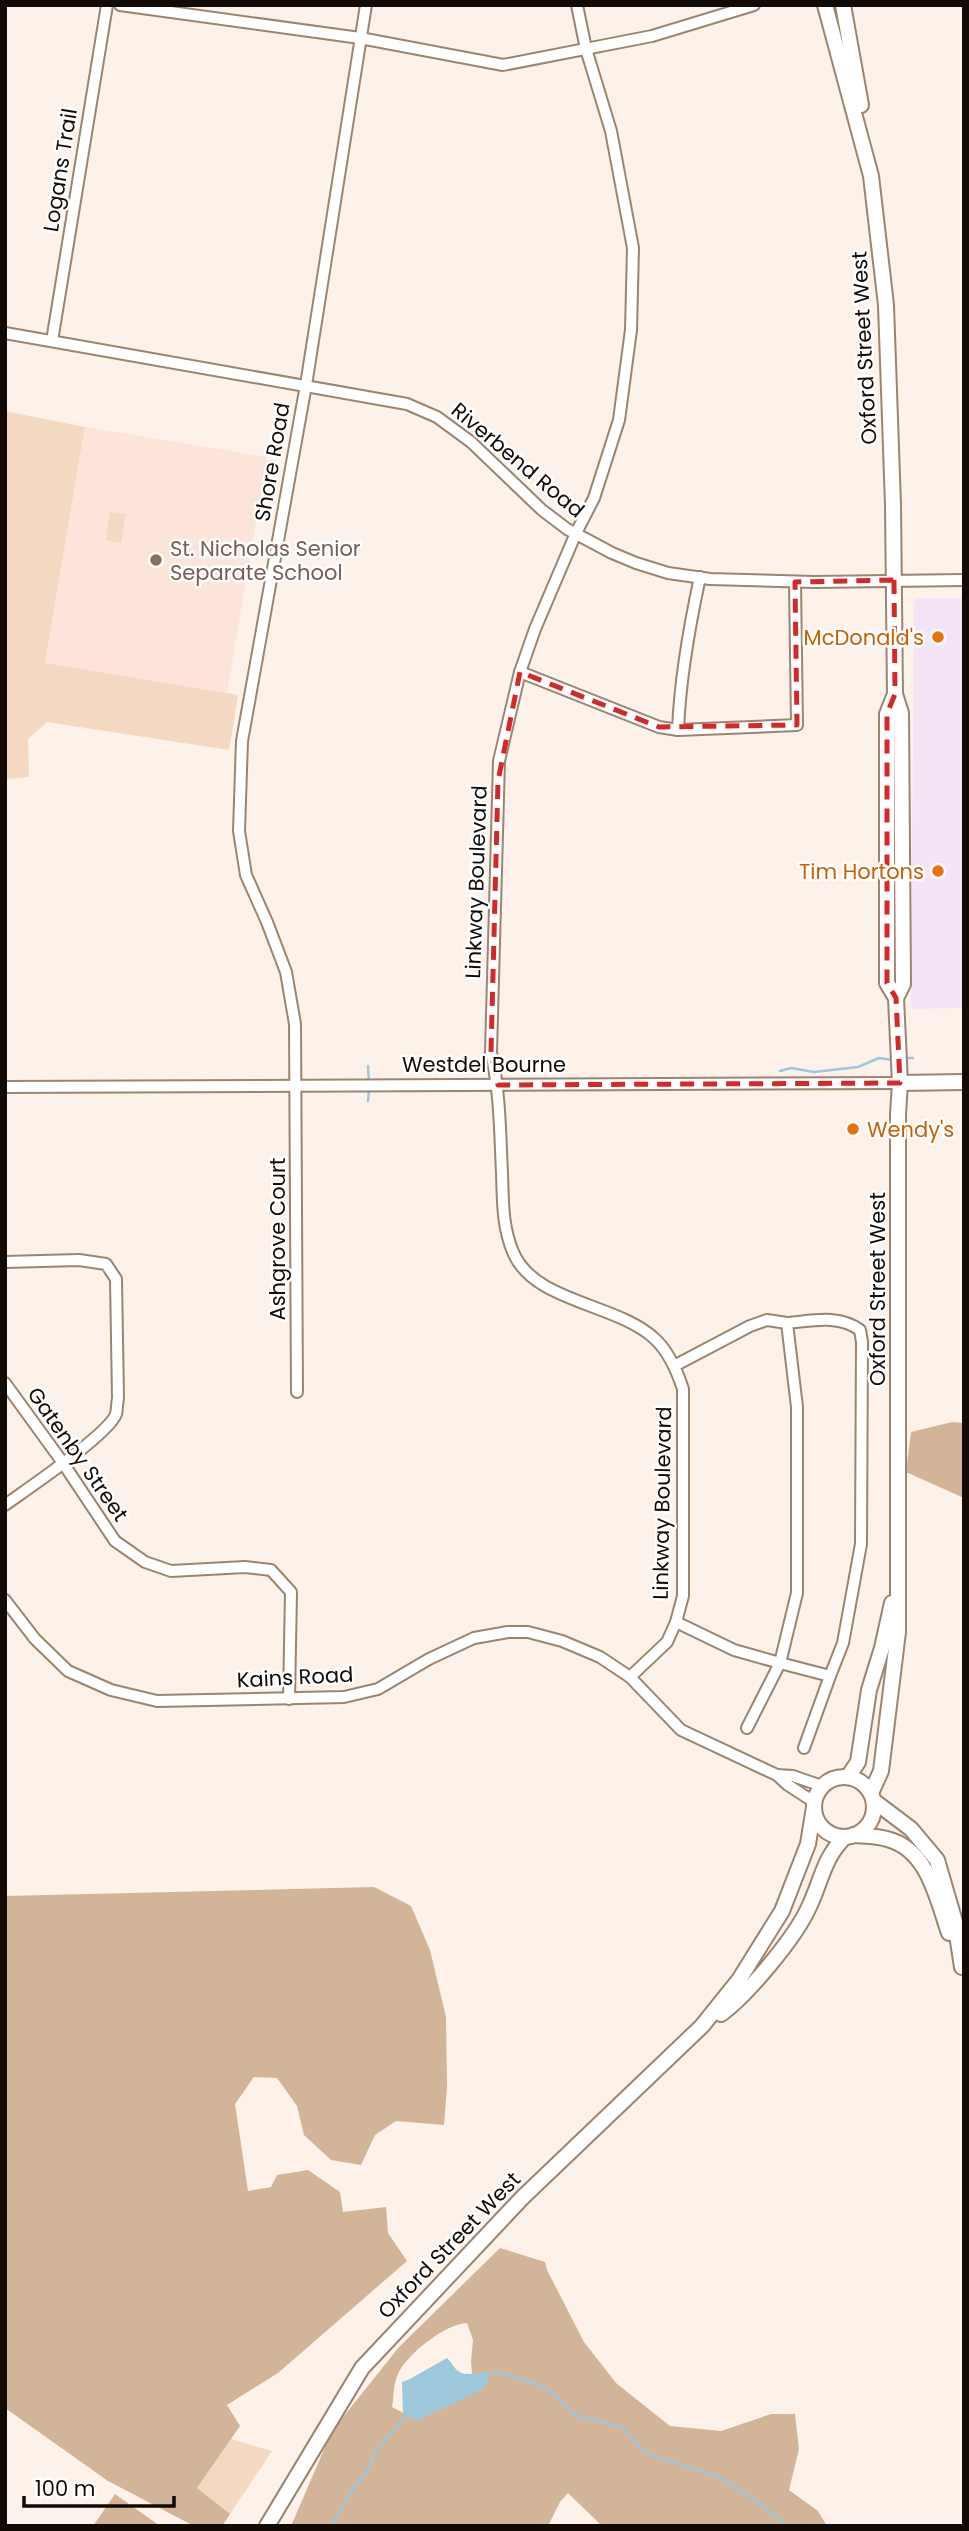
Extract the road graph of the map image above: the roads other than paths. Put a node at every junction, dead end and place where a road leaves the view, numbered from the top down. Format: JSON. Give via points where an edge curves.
{"nodes":[{"id":1,"x":107,"y":5,"type":"edge"},
{"id":2,"x":120,"y":5,"type":"edge"},
{"id":3,"x":366,"y":5,"type":"edge"},
{"id":4,"x":577,"y":5,"type":"edge"},
{"id":5,"x":754,"y":5,"type":"edge"},
{"id":6,"x":825,"y":5,"type":"edge"},
{"id":7,"x":843,"y":5,"type":"edge"},
{"id":8,"x":360,"y":38,"type":"junction"},
{"id":9,"x":586,"y":49,"type":"junction"},
{"id":10,"x":871,"y":176,"type":"junction"},
{"id":11,"x":5,"y":333,"type":"edge"},
{"id":12,"x":52,"y":341,"type":"junction"},
{"id":13,"x":306,"y":385,"type":"junction"},
{"id":14,"x":576,"y":533,"type":"junction"},
{"id":15,"x":699,"y":577,"type":"junction"},
{"id":16,"x":894,"y":580,"type":"junction"},
{"id":17,"x":964,"y":580,"type":"edge"},
{"id":18,"x":795,"y":582,"type":"junction"},
{"id":19,"x":520,"y":672,"type":"junction"},
{"id":20,"x":678,"y":730,"type":"junction"},
{"id":21,"x":964,"y":1082,"type":"edge"},
{"id":22,"x":900,"y":1083,"type":"junction"},
{"id":23,"x":498,"y":1085,"type":"junction"},
{"id":24,"x":294,"y":1086,"type":"junction"},
{"id":25,"x":5,"y":1087,"type":"edge"},
{"id":26,"x":5,"y":1262,"type":"edge"},
{"id":27,"x":787,"y":1323,"type":"junction"},
{"id":28,"x":674,"y":1366,"type":"junction"},
{"id":29,"x":5,"y":1383,"type":"edge"},
{"id":30,"x":297,"y":1392,"type":"dead end"},
{"id":31,"x":63,"y":1463,"type":"junction"},
{"id":32,"x":5,"y":1505,"type":"edge"},
{"id":33,"x":897,"y":1581,"type":"junction"},
{"id":34,"x":5,"y":1600,"type":"edge"},
{"id":35,"x":676,"y":1622,"type":"junction"},
{"id":36,"x":780,"y":1663,"type":"junction"},
{"id":37,"x":830,"y":1676,"type":"junction"},
{"id":38,"x":630,"y":1677,"type":"junction"},
{"id":39,"x":289,"y":1699,"type":"junction"},
{"id":40,"x":747,"y":1728,"type":"dead end"},
{"id":41,"x":804,"y":1748,"type":"dead end"},
{"id":42,"x":777,"y":1775,"type":"junction"},
{"id":43,"x":848,"y":1777,"type":"junction"},
{"id":44,"x":822,"y":1786,"type":"junction"},
{"id":45,"x":872,"y":1797,"type":"junction"},
{"id":46,"x":814,"y":1804,"type":"junction"},
{"id":47,"x":849,"y":1836,"type":"junction"},
{"id":48,"x":963,"y":1968,"type":"edge"},
{"id":49,"x":702,"y":2026,"type":"junction"},
{"id":50,"x":267,"y":2526,"type":"edge"}],
"edges":[{"from":1,"to":12,"type":"street","name":"Logans Trail"},
{"from":2,"to":8,"type":"street"},
{"from":3,"to":8,"type":"street","name":"Shore Road"},
{"from":4,"to":9,"type":"street","name":"Linkway Boulevard"},
{"from":5,"to":9,"type":"street","via":[[652,36]]},
{"from":6,"to":10,"type":"main road","name":"Oxford Street West"},
{"from":7,"to":10,"type":"main road"},
{"from":8,"to":9,"type":"street","via":[[503,65]]},
{"from":8,"to":13,"type":"street","name":"Shore Road"},
{"from":9,"to":14,"type":"street","name":"Linkway Boulevard","via":[[611,131],[633,248],[631,330],[619,421],[594,498]]},
{"from":10,"to":16,"type":"main road","name":"Oxford Street West","via":[[887,305]]},
{"from":11,"to":12,"type":"street","name":"Riverbend Road"},
{"from":12,"to":13,"type":"street","name":"Riverbend Road"},
{"from":13,"to":14,"type":"street","name":"Riverbend Road","via":[[407,404],[437,417],[471,442],[542,510]]},
{"from":13,"to":24,"type":"street","name":"Shore Road","via":[[242,741],[239,831],[246,875],[286,972],[295,1024]]},
{"from":14,"to":15,"type":"street","name":"Riverbend Road","via":[[636,563]]},
{"from":14,"to":19,"type":"street","name":"Linkway Boulevard"},
{"from":15,"to":18,"type":"street","name":"Riverbend Road"},
{"from":15,"to":20,"type":"street","via":[[679,692]]},
{"from":16,"to":17,"type":"street","name":"Riverbend Road"},
{"from":16,"to":18,"type":"street","name":"Riverbend Road"},
{"from":16,"to":22,"type":"main road","name":"Oxford Street West","via":[[895,694],[887,714],[887,983],[896,998]]},
{"from":18,"to":20,"type":"street","via":[[797,725]]},
{"from":19,"to":20,"type":"street","via":[[659,727]]},
{"from":19,"to":23,"type":"street","name":"Linkway Boulevard","via":[[499,761],[491,1052]]},
{"from":21,"to":22,"type":"main road","name":"Westdel Bourne"},
{"from":22,"to":23,"type":"street","name":"Westdel Bourne"},
{"from":22,"to":33,"type":"main road","name":"Oxford Street West"},
{"from":23,"to":24,"type":"street","name":"Westdel Bourne"},
{"from":23,"to":28,"type":"street","name":"Linkway Boulevard","via":[[503,1217],[513,1254],[539,1283],[642,1328]]},
{"from":24,"to":25,"type":"street","name":"Westdel Bourne"},
{"from":24,"to":30,"type":"street","name":"Ashgrove Court"},
{"from":26,"to":31,"type":"street","via":[[79,1260],[106,1265],[116,1279],[116,1416]]},
{"from":27,"to":28,"type":"street","via":[[767,1320],[750,1326]]},
{"from":27,"to":36,"type":"street","via":[[797,1406],[797,1593]]},
{"from":27,"to":37,"type":"street","via":[[840,1321],[860,1330],[862,1342],[862,1544],[843,1643]]},
{"from":28,"to":35,"type":"street","name":"Linkway Boulevard","via":[[683,1389],[683,1596]]},
{"from":29,"to":31,"type":"street","name":"Gatenby Street"},
{"from":31,"to":32,"type":"street"},
{"from":31,"to":39,"type":"street","name":"Gatenby Street","via":[[115,1541],[145,1562],[171,1571],[271,1570],[291,1592]]},
{"from":33,"to":43,"type":"main road","name":"Oxford Street West","via":[[869,1690],[858,1762]]},
{"from":33,"to":45,"type":"main road","name":"Oxford Street West","via":[[898,1632],[890,1703],[881,1771]]},
{"from":34,"to":39,"type":"street","name":"Kains Road","via":[[68,1671],[111,1690],[156,1701]]},
{"from":35,"to":36,"type":"street","via":[[734,1650]]},
{"from":35,"to":38,"type":"street","name":"Linkway Boulevard","via":[[667,1642]]},
{"from":36,"to":37,"type":"street"},
{"from":36,"to":40,"type":"street"},
{"from":37,"to":41,"type":"street"},
{"from":38,"to":39,"type":"street","name":"Kains Road","via":[[600,1657],[562,1641],[508,1632],[474,1638],[378,1689],[344,1697]]},
{"from":38,"to":42,"type":"street","name":"Kains Road","via":[[681,1730]]},
{"from":42,"to":44,"type":"street","name":"Kains Road"},
{"from":42,"to":46,"type":"street","name":"Kains Road"},
{"from":43,"to":44,"type":"main road","via":[[834,1778]]},
{"from":43,"to":45,"type":"main road","via":[[864,1784]]},
{"from":44,"to":46,"type":"main road"},
{"from":45,"to":47,"type":"main road","via":[[872,1818],[862,1831]]},
{"from":45,"to":48,"type":"main road","via":[[911,1829],[937,1860]]},
{"from":46,"to":47,"type":"main road","via":[[820,1825],[836,1836]]},
{"from":46,"to":49,"type":"main road","name":"Oxford Street West","via":[[808,1844],[782,1911],[739,1980]]},
{"from":47,"to":48,"type":"main road","via":[[886,1838],[901,1844],[928,1871]]},
{"from":47,"to":49,"type":"main road","name":"Oxford Street West","via":[[831,1850],[792,1937],[724,2012]]},
{"from":49,"to":50,"type":"main road","name":"Oxford Street West","via":[[522,2198],[362,2368]]}]}
